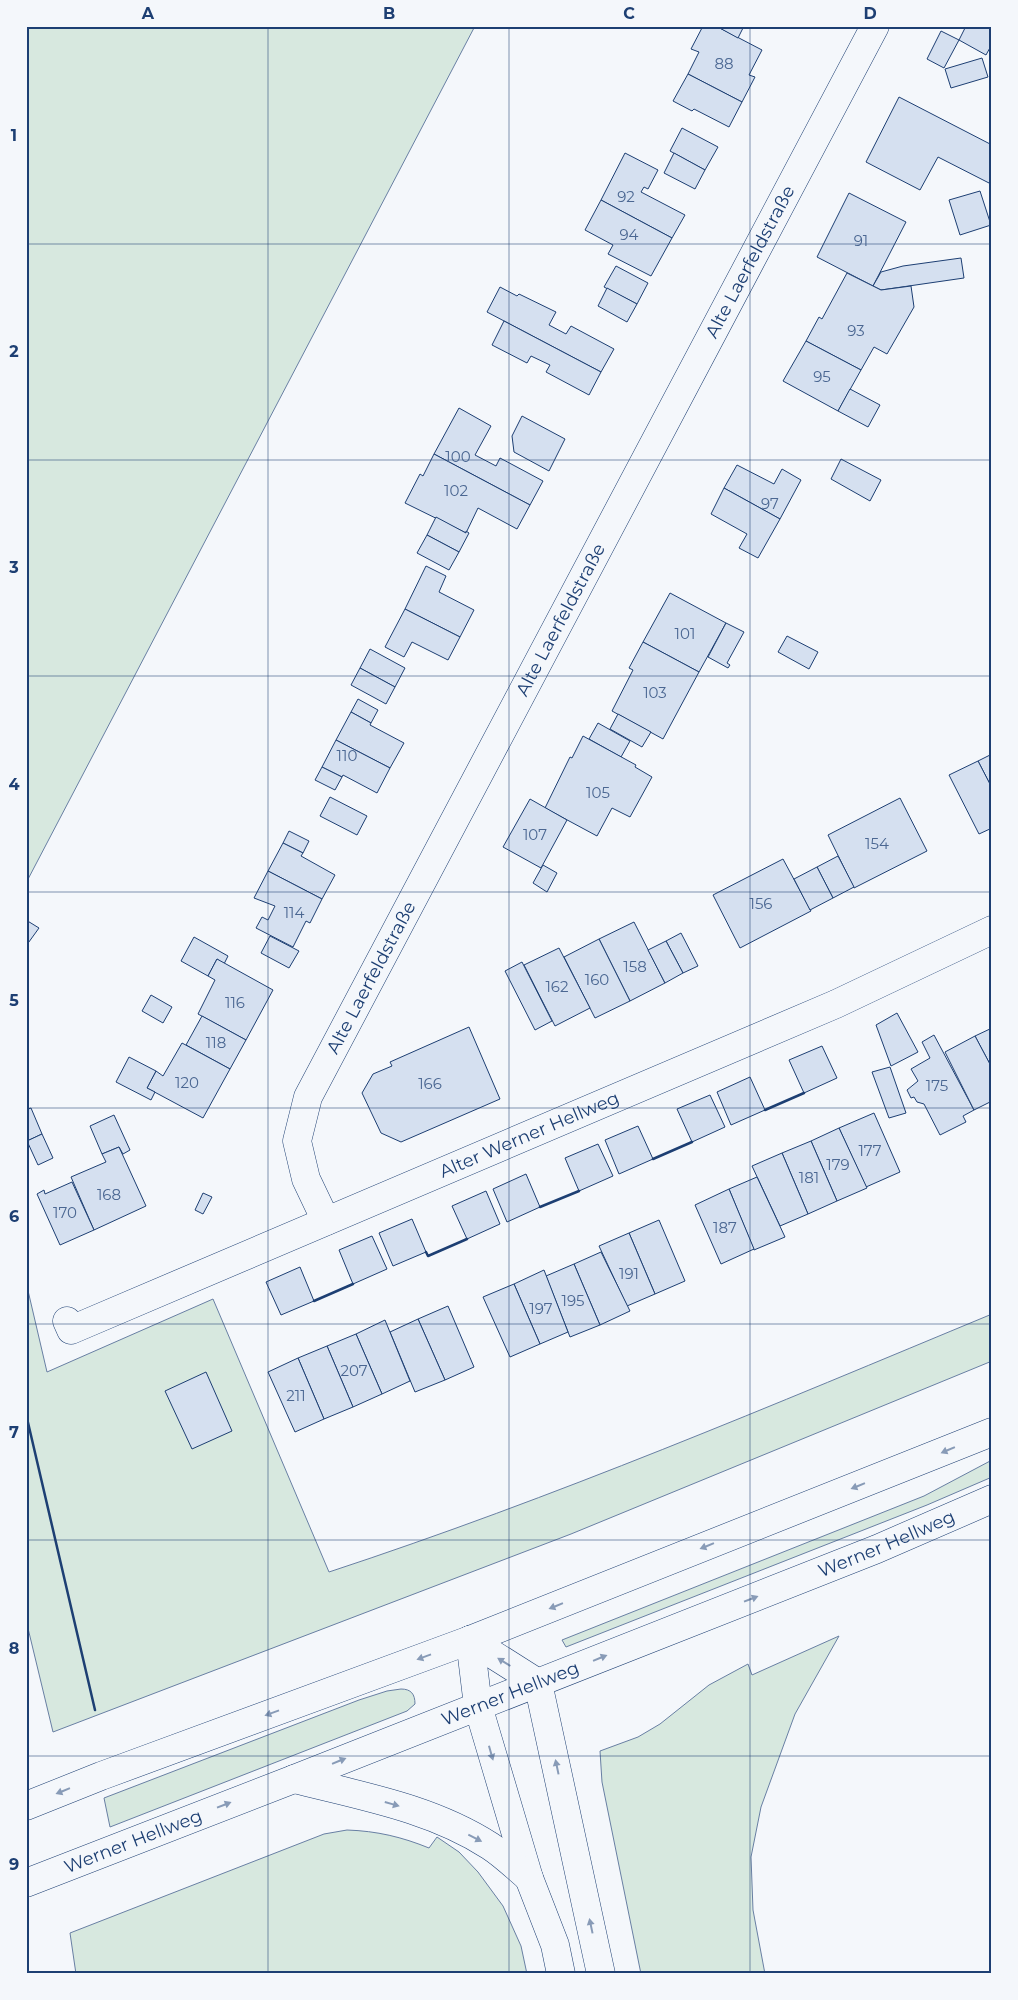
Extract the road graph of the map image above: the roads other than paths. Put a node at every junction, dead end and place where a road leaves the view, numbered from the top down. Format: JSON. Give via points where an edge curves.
{"nodes":[{"id":1,"x":875,"y":26,"type":"edge"},
{"id":2,"x":992,"y":930,"type":"edge"},
{"id":3,"x":326,"y":1221,"type":"junction"},
{"id":4,"x":67,"y":1321,"type":"dead end"},
{"id":5,"x":992,"y":1432,"type":"edge"},
{"id":6,"x":992,"y":1499,"type":"edge"},
{"id":7,"x":470,"y":1640,"type":"junction"},
{"id":8,"x":538,"y":1683,"type":"junction"},
{"id":9,"x":478,"y":1706,"type":"junction"},
{"id":10,"x":294,"y":1779,"type":"junction"},
{"id":11,"x":26,"y":1806,"type":"edge"},
{"id":12,"x":529,"y":1878,"type":"junction"},
{"id":13,"x":26,"y":1882,"type":"edge"},
{"id":14,"x":561,"y":1974,"type":"edge"},
{"id":15,"x":601,"y":1974,"type":"edge"}],
"edges":[{"from":1,"to":3,"type":"main road","name":"Alte Laerfeldstraße","via":[[308,1097],[297,1141],[306,1179]]},
{"from":2,"to":3,"type":"main road","name":"Alter Werner Hellweg","via":[[836,1004]]},
{"from":3,"to":4,"type":"main road","name":"Alter Werner Hellweg","via":[[71,1330]]},
{"from":5,"to":7,"type":"main road","one_way":true},
{"from":8,"to":6,"type":"main road","name":"Werner Hellweg","one_way":true,"via":[[877,1549]]},
{"from":8,"to":7,"type":"main road","one_way":true},
{"from":7,"to":9,"type":"main road"},
{"from":7,"to":11,"type":"main road","one_way":true},
{"from":8,"to":9,"type":"main road","name":"Werner Hellweg"},
{"from":15,"to":8,"type":"main road","one_way":true},
{"from":10,"to":9,"type":"main road","name":"Werner Hellweg","one_way":true},
{"from":9,"to":12,"type":"main road","one_way":true},
{"from":10,"to":12,"type":"main road","one_way":true,"via":[[431,1815],[491,1846]]},
{"from":13,"to":10,"type":"main road","name":"Werner Hellweg","one_way":true},
{"from":12,"to":14,"type":"main road","via":[[555,1945]]}]}
